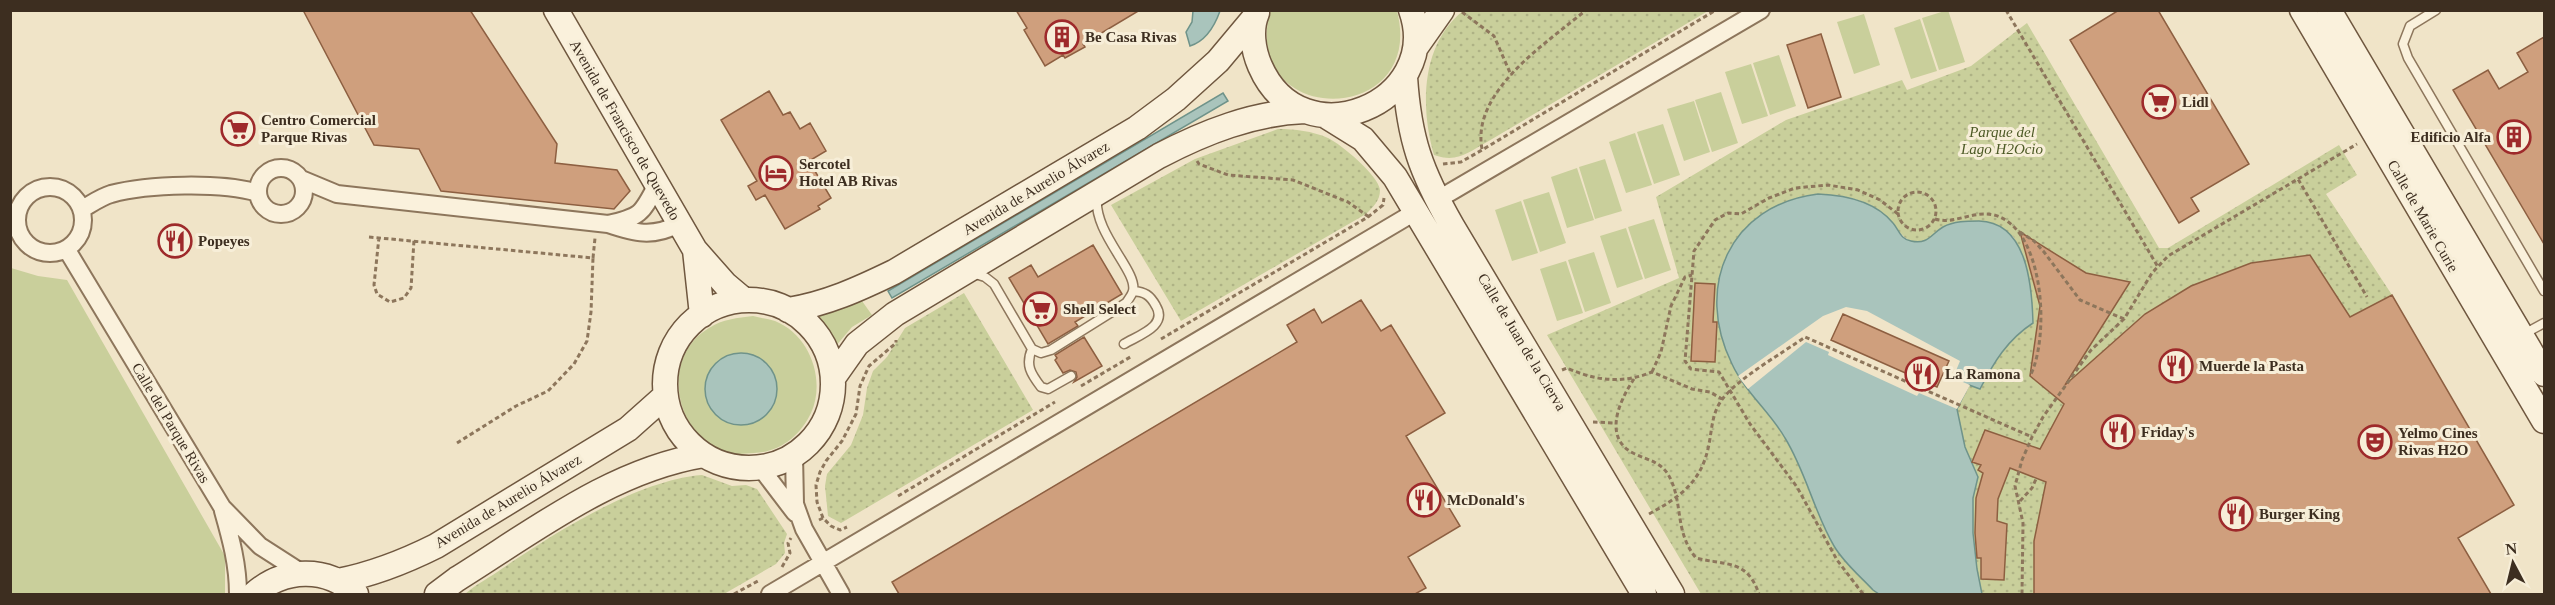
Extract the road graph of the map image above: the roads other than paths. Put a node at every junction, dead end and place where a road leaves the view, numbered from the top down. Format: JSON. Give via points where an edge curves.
{"nodes":[{"id":1,"x":556,"y":10,"type":"edge"},
{"id":2,"x":1411,"y":10,"type":"edge"},
{"id":3,"x":1442,"y":10,"type":"edge"},
{"id":4,"x":1761,"y":10,"type":"edge"},
{"id":5,"x":2302,"y":10,"type":"edge"},
{"id":6,"x":2330,"y":10,"type":"edge"},
{"id":7,"x":2436,"y":10,"type":"edge"},
{"id":8,"x":1256,"y":14,"type":"edge"},
{"id":9,"x":1416,"y":47,"type":"junction"},
{"id":10,"x":1405,"y":77,"type":"junction"},
{"id":11,"x":1316,"y":114,"type":"junction"},
{"id":12,"x":301,"y":179,"type":"junction"},
{"id":13,"x":656,"y":186,"type":"junction"},
{"id":14,"x":258,"y":193,"type":"junction"},
{"id":15,"x":337,"y":194,"type":"junction"},
{"id":16,"x":1098,"y":194,"type":"junction"},
{"id":17,"x":1437,"y":200,"type":"junction"},
{"id":18,"x":301,"y":204,"type":"junction"},
{"id":19,"x":82,"y":209,"type":"junction"},
{"id":20,"x":1415,"y":212,"type":"junction"},
{"id":21,"x":602,"y":224,"type":"junction"},
{"id":22,"x":679,"y":224,"type":"junction"},
{"id":23,"x":67,"y":250,"type":"junction"},
{"id":24,"x":695,"y":250,"type":"junction"},
{"id":25,"x":969,"y":272,"type":"junction"},
{"id":26,"x":1133,"y":291,"type":"junction"},
{"id":27,"x":2544,"y":291,"type":"edge"},
{"id":28,"x":744,"y":300,"type":"junction"},
{"id":29,"x":788,"y":310,"type":"junction"},
{"id":30,"x":702,"y":315,"type":"junction"},
{"id":31,"x":2544,"y":323,"type":"edge"},
{"id":32,"x":2522,"y":335,"type":"junction"},
{"id":33,"x":1124,"y":344,"type":"dead end"},
{"id":34,"x":1032,"y":349,"type":"junction"},
{"id":35,"x":2544,"y":374,"type":"edge"},
{"id":36,"x":1071,"y":376,"type":"dead end"},
{"id":37,"x":832,"y":378,"type":"junction"},
{"id":38,"x":665,"y":396,"type":"junction"},
{"id":39,"x":2544,"y":421,"type":"edge"},
{"id":40,"x":704,"y":455,"type":"junction"},
{"id":41,"x":794,"y":455,"type":"junction"},
{"id":42,"x":760,"y":467,"type":"junction"},
{"id":43,"x":222,"y":507,"type":"junction"},
{"id":44,"x":802,"y":525,"type":"junction"},
{"id":45,"x":824,"y":564,"type":"junction"},
{"id":46,"x":302,"y":573,"type":"junction"},
{"id":47,"x":347,"y":588,"type":"edge"},
{"id":48,"x":238,"y":594,"type":"edge"},
{"id":49,"x":254,"y":594,"type":"edge"},
{"id":50,"x":437,"y":594,"type":"edge"},
{"id":51,"x":770,"y":594,"type":"edge"},
{"id":52,"x":841,"y":594,"type":"edge"},
{"id":53,"x":1644,"y":594,"type":"edge"},
{"id":54,"x":1672,"y":594,"type":"edge"}],
"edges":[{"from":1,"to":13,"type":"main road","name":"Avenida de Francisco de Quevedo"},
{"from":2,"to":9,"type":"main road"},
{"from":3,"to":9,"type":"main road"},
{"from":4,"to":17,"type":"street"},
{"from":5,"to":39,"type":"main road","name":"Calle de Marie Curie"},
{"from":6,"to":32,"type":"main road","name":"Calle de Marie Curie"},
{"from":7,"to":27,"type":"lane","via":[[2410,26],[2403,44],[2408,58]]},
{"from":8,"to":11,"type":"main road","name":"Calle de Juan de la Cierva","via":[[1253,44],[1265,79],[1284,99]]},
{"from":8,"to":29,"type":"main road","name":"Avenida de Aurelio Álvarez","via":[[1218,61],[1137,128],[894,272],[852,293]]},
{"from":9,"to":10,"type":"main road"},
{"from":10,"to":11,"type":"main road","via":[[1376,105],[1351,115]]},
{"from":10,"to":17,"type":"main road","name":"Calle de Juan de la Cierva","via":[[1420,163]]},
{"from":11,"to":16,"type":"main road","via":[[1277,112],[1189,140]]},
{"from":11,"to":20,"type":"main road","name":"Calle de Juan de la Cierva","via":[[1363,139],[1395,177]]},
{"from":12,"to":14,"type":"street","via":[[290,169],[277,168],[264,175]]},
{"from":12,"to":15,"type":"street"},
{"from":12,"to":18,"type":"street","via":[[305,192]]},
{"from":13,"to":21,"type":"street","via":[[644,210],[629,219]]},
{"from":13,"to":22,"type":"main road","name":"Avenida de Francisco de Quevedo"},
{"from":14,"to":18,"type":"street","via":[[266,210],[278,215],[292,212]]},
{"from":14,"to":19,"type":"street","via":[[196,186],[144,187],[108,195]]},
{"from":15,"to":18,"type":"street"},
{"from":15,"to":21,"type":"street"},
{"from":16,"to":25,"type":"main road"},
{"from":16,"to":26,"type":"lane","via":[[1099,222],[1132,280]]},
{"from":17,"to":54,"type":"main road","name":"Calle de Juan de la Cierva"},
{"from":19,"to":23,"type":"street","via":[[82,232]]},
{"from":19,"to":23,"type":"street","via":[[75,197],[50,187],[36,190],[18,210],[18,232],[24,242],[44,254]]},
{"from":20,"to":45,"type":"street"},
{"from":20,"to":53,"type":"main road","name":"Calle de Juan de la Cierva"},
{"from":21,"to":22,"type":"street","via":[[658,233]]},
{"from":22,"to":24,"type":"main road","name":"Avenida de Francisco de Quevedo"},
{"from":23,"to":43,"type":"street","name":"Calle del Parque Rivas"},
{"from":24,"to":28,"type":"main road","name":"Avenida de Francisco de Quevedo"},
{"from":24,"to":30,"type":"main road","name":"Avenida de Francisco de Quevedo"},
{"from":25,"to":34,"type":"lane","via":[[994,284]]},
{"from":25,"to":37,"type":"main road","via":[[885,321],[857,344]]},
{"from":26,"to":33,"type":"lane","via":[[1150,296],[1160,312],[1160,320]]},
{"from":26,"to":34,"type":"lane","via":[[1126,303],[1051,350],[1041,353]]},
{"from":28,"to":29,"type":"main road"},
{"from":28,"to":30,"type":"main road"},
{"from":29,"to":37,"type":"main road","via":[[816,334],[830,362]]},
{"from":30,"to":38,"type":"main road","via":[[684,330],[672,350],[665,373]]},
{"from":31,"to":32,"type":"lane"},
{"from":32,"to":35,"type":"main road","name":"Calle de Marie Curie"},
{"from":34,"to":36,"type":"lane","via":[[1027,359],[1041,387],[1048,389]]},
{"from":37,"to":41,"type":"main road","via":[[824,422]]},
{"from":38,"to":40,"type":"main road","via":[[672,421],[687,442]]},
{"from":38,"to":47,"type":"main road","name":"Avenida de Aurelio Álvarez","via":[[628,429],[436,546]]},
{"from":40,"to":42,"type":"main road","via":[[728,466]]},
{"from":40,"to":50,"type":"main road","via":[[644,470],[604,489]]},
{"from":41,"to":42,"type":"main road"},
{"from":41,"to":44,"type":"street","via":[[795,504]]},
{"from":42,"to":44,"type":"street"},
{"from":43,"to":46,"type":"street","name":"Calle del Parque Rivas","via":[[260,546]]},
{"from":43,"to":48,"type":"street","via":[[234,548]]},
{"from":44,"to":45,"type":"street"},
{"from":45,"to":51,"type":"street"},
{"from":45,"to":52,"type":"street"},
{"from":46,"to":47,"type":"main road","via":[[320,574]]},
{"from":46,"to":49,"type":"main road","via":[[267,583]]}]}
